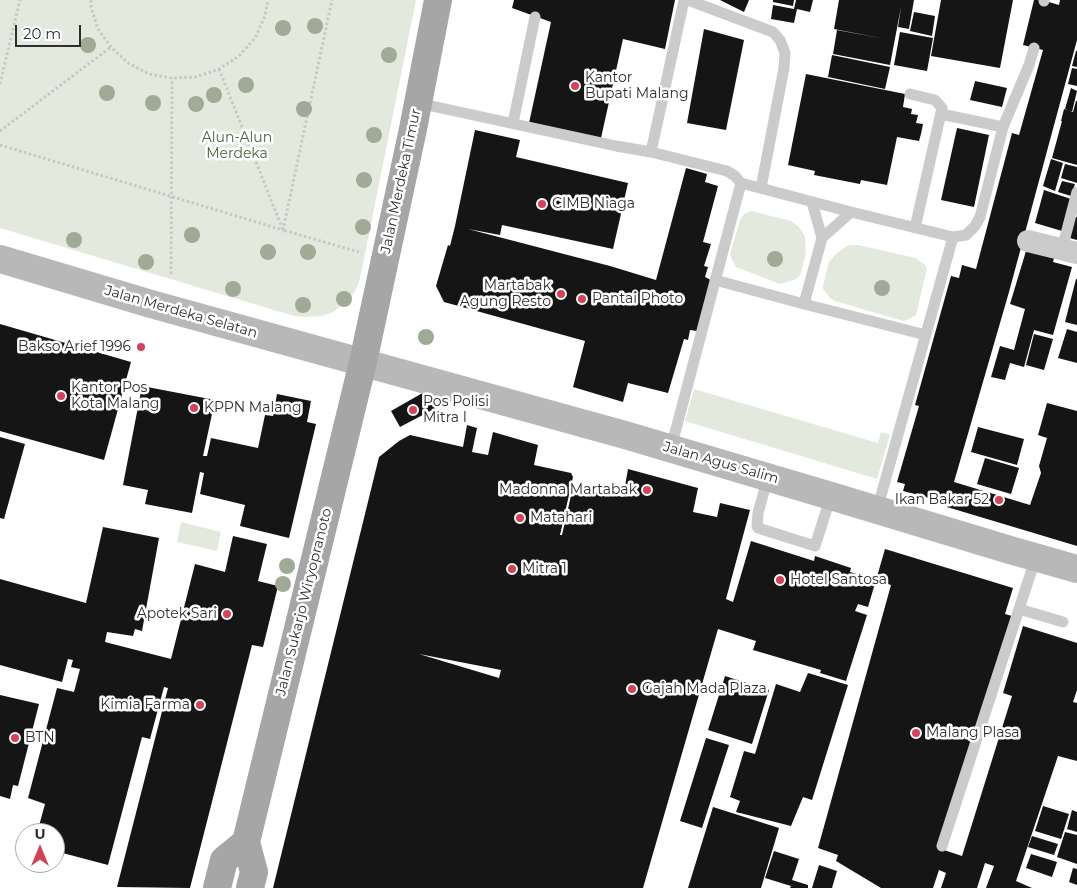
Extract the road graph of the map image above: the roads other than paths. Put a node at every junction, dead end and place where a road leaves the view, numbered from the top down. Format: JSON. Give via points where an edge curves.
{"nodes":[{"id":1,"x":438,"y":0,"type":"edge"},
{"id":2,"x":684,"y":0,"type":"edge"},
{"id":3,"x":688,"y":0,"type":"edge"},
{"id":4,"x":535,"y":17,"type":"dead end"},
{"id":5,"x":1034,"y":48,"type":"dead end"},
{"id":6,"x":910,"y":94,"type":"dead end"},
{"id":7,"x":418,"y":103,"type":"junction"},
{"id":8,"x":942,"y":114,"type":"junction"},
{"id":9,"x":514,"y":123,"type":"junction"},
{"id":10,"x":1003,"y":127,"type":"junction"},
{"id":11,"x":651,"y":152,"type":"junction"},
{"id":12,"x":741,"y":183,"type":"junction"},
{"id":13,"x":761,"y":188,"type":"junction"},
{"id":14,"x":1077,"y":192,"type":"edge"},
{"id":15,"x":812,"y":202,"type":"junction"},
{"id":16,"x":851,"y":212,"type":"junction"},
{"id":17,"x":915,"y":228,"type":"junction"},
{"id":18,"x":953,"y":237,"type":"junction"},
{"id":19,"x":822,"y":238,"type":"junction"},
{"id":20,"x":1028,"y":241,"type":"dead end"},
{"id":21,"x":1069,"y":251,"type":"edge"},
{"id":22,"x":0,"y":259,"type":"edge"},
{"id":23,"x":715,"y":280,"type":"junction"},
{"id":24,"x":804,"y":304,"type":"junction"},
{"id":25,"x":926,"y":335,"type":"junction"},
{"id":26,"x":363,"y":362,"type":"junction"},
{"id":27,"x":671,"y":448,"type":"junction"},
{"id":28,"x":768,"y":477,"type":"junction"},
{"id":29,"x":831,"y":496,"type":"junction"},
{"id":30,"x":877,"y":510,"type":"junction"},
{"id":31,"x":1036,"y":557,"type":"junction"},
{"id":32,"x":1077,"y":569,"type":"edge"},
{"id":33,"x":1020,"y":609,"type":"junction"},
{"id":34,"x":1063,"y":622,"type":"dead end"},
{"id":35,"x":246,"y":842,"type":"junction"},
{"id":36,"x":942,"y":846,"type":"dead end"},
{"id":37,"x":217,"y":888,"type":"edge"},
{"id":38,"x":250,"y":888,"type":"edge"}],
"edges":[{"from":1,"to":7,"type":"main road","name":"Jalan Merdeka Timur"},
{"from":2,"to":11,"type":"lane"},
{"from":3,"to":13,"type":"lane","via":[[773,32],[780,40],[785,53],[784,68]]},
{"from":4,"to":9,"type":"lane"},
{"from":5,"to":10,"type":"lane"},
{"from":6,"to":8,"type":"lane","via":[[935,100],[942,108]]},
{"from":7,"to":9,"type":"lane"},
{"from":7,"to":26,"type":"main road","name":"Jalan Merdeka Timur"},
{"from":8,"to":10,"type":"lane"},
{"from":8,"to":17,"type":"lane"},
{"from":9,"to":11,"type":"lane"},
{"from":10,"to":18,"type":"lane","via":[[980,217],[966,235]]},
{"from":11,"to":12,"type":"lane","via":[[727,171]]},
{"from":12,"to":13,"type":"lane"},
{"from":12,"to":23,"type":"lane"},
{"from":13,"to":15,"type":"lane"},
{"from":14,"to":21,"type":"lane"},
{"from":15,"to":16,"type":"lane"},
{"from":15,"to":19,"type":"lane"},
{"from":16,"to":17,"type":"lane"},
{"from":16,"to":19,"type":"lane"},
{"from":17,"to":18,"type":"lane"},
{"from":18,"to":25,"type":"lane"},
{"from":19,"to":24,"type":"lane"},
{"from":20,"to":21,"type":"street"},
{"from":22,"to":26,"type":"main road","name":"Jalan Merdeka Selatan"},
{"from":23,"to":24,"type":"lane"},
{"from":23,"to":27,"type":"lane"},
{"from":24,"to":25,"type":"lane"},
{"from":25,"to":30,"type":"lane"},
{"from":26,"to":27,"type":"main road","name":"Jalan Agus Salim"},
{"from":26,"to":35,"type":"main road","name":"Jalan Sukarjo Wiryopranoto"},
{"from":27,"to":28,"type":"main road","name":"Jalan Agus Salim"},
{"from":28,"to":29,"type":"main road","name":"Jalan Agus Salim"},
{"from":28,"to":29,"type":"lane","via":[[756,526],[815,546]]},
{"from":29,"to":30,"type":"main road","name":"Jalan Agus Salim"},
{"from":30,"to":31,"type":"main road","name":"Jalan Agus Salim"},
{"from":31,"to":32,"type":"main road","name":"Jalan Agus Salim"},
{"from":31,"to":33,"type":"lane"},
{"from":33,"to":34,"type":"lane"},
{"from":33,"to":36,"type":"lane"},
{"from":35,"to":37,"type":"main road","via":[[224,860]]},
{"from":35,"to":38,"type":"main road","name":"Jalan Sukarjo Wiryopranoto","via":[[254,872]]}]}
